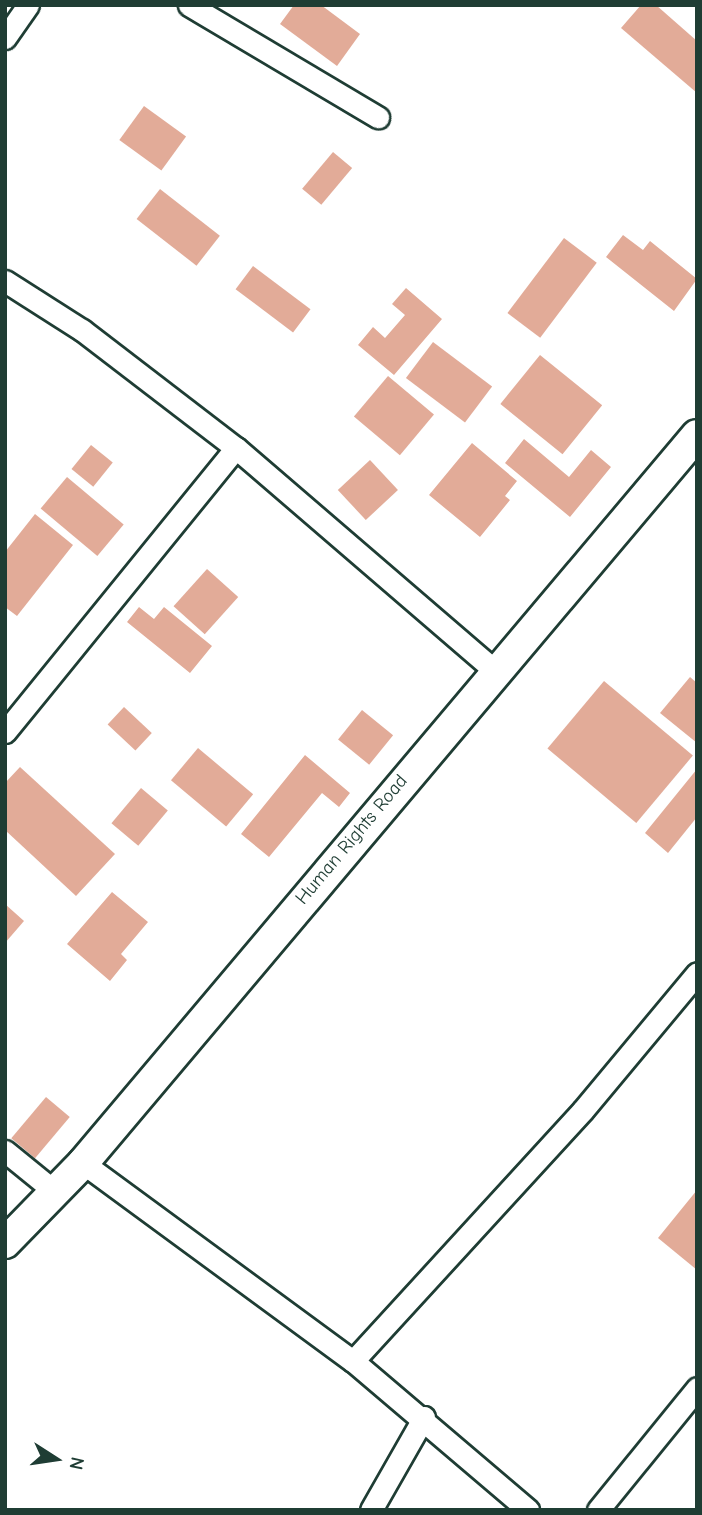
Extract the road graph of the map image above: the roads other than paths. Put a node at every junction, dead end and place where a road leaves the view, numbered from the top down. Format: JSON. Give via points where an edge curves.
{"nodes":[{"id":1,"x":28,"y":5,"type":"edge"},
{"id":2,"x":189,"y":5,"type":"edge"},
{"id":3,"x":5,"y":38,"type":"edge"},
{"id":4,"x":378,"y":117,"type":"dead end"},
{"id":5,"x":5,"y":281,"type":"edge"},
{"id":6,"x":696,"y":439,"type":"edge"},
{"id":7,"x":236,"y":448,"type":"junction"},
{"id":8,"x":494,"y":670,"type":"junction"},
{"id":9,"x":5,"y":732,"type":"edge"},
{"id":10,"x":697,"y":973,"type":"edge"},
{"id":11,"x":5,"y":1152,"type":"edge"},
{"id":12,"x":83,"y":1164,"type":"junction"},
{"id":13,"x":54,"y":1191,"type":"junction"},
{"id":14,"x":5,"y":1243,"type":"edge"},
{"id":15,"x":353,"y":1361,"type":"junction"},
{"id":16,"x":697,"y":1388,"type":"edge"},
{"id":17,"x":424,"y":1417,"type":"junction"},
{"id":18,"x":371,"y":1510,"type":"edge"},
{"id":19,"x":527,"y":1510,"type":"edge"},
{"id":20,"x":598,"y":1510,"type":"edge"}],
"edges":[{"from":1,"to":3,"type":"street"},
{"from":2,"to":4,"type":"street"},
{"from":5,"to":7,"type":"street","via":[[82,330]]},
{"from":6,"to":8,"type":"street","name":"Human Rights Road"},
{"from":7,"to":8,"type":"street"},
{"from":7,"to":9,"type":"street"},
{"from":8,"to":12,"type":"street","name":"Human Rights Road"},
{"from":10,"to":15,"type":"street","via":[[583,1110]]},
{"from":11,"to":13,"type":"street"},
{"from":12,"to":13,"type":"street","name":"Human Rights Road"},
{"from":12,"to":15,"type":"street"},
{"from":13,"to":14,"type":"street","name":"Human Rights Road"},
{"from":15,"to":17,"type":"street"},
{"from":16,"to":20,"type":"street"},
{"from":17,"to":18,"type":"street"},
{"from":17,"to":19,"type":"street"}]}
